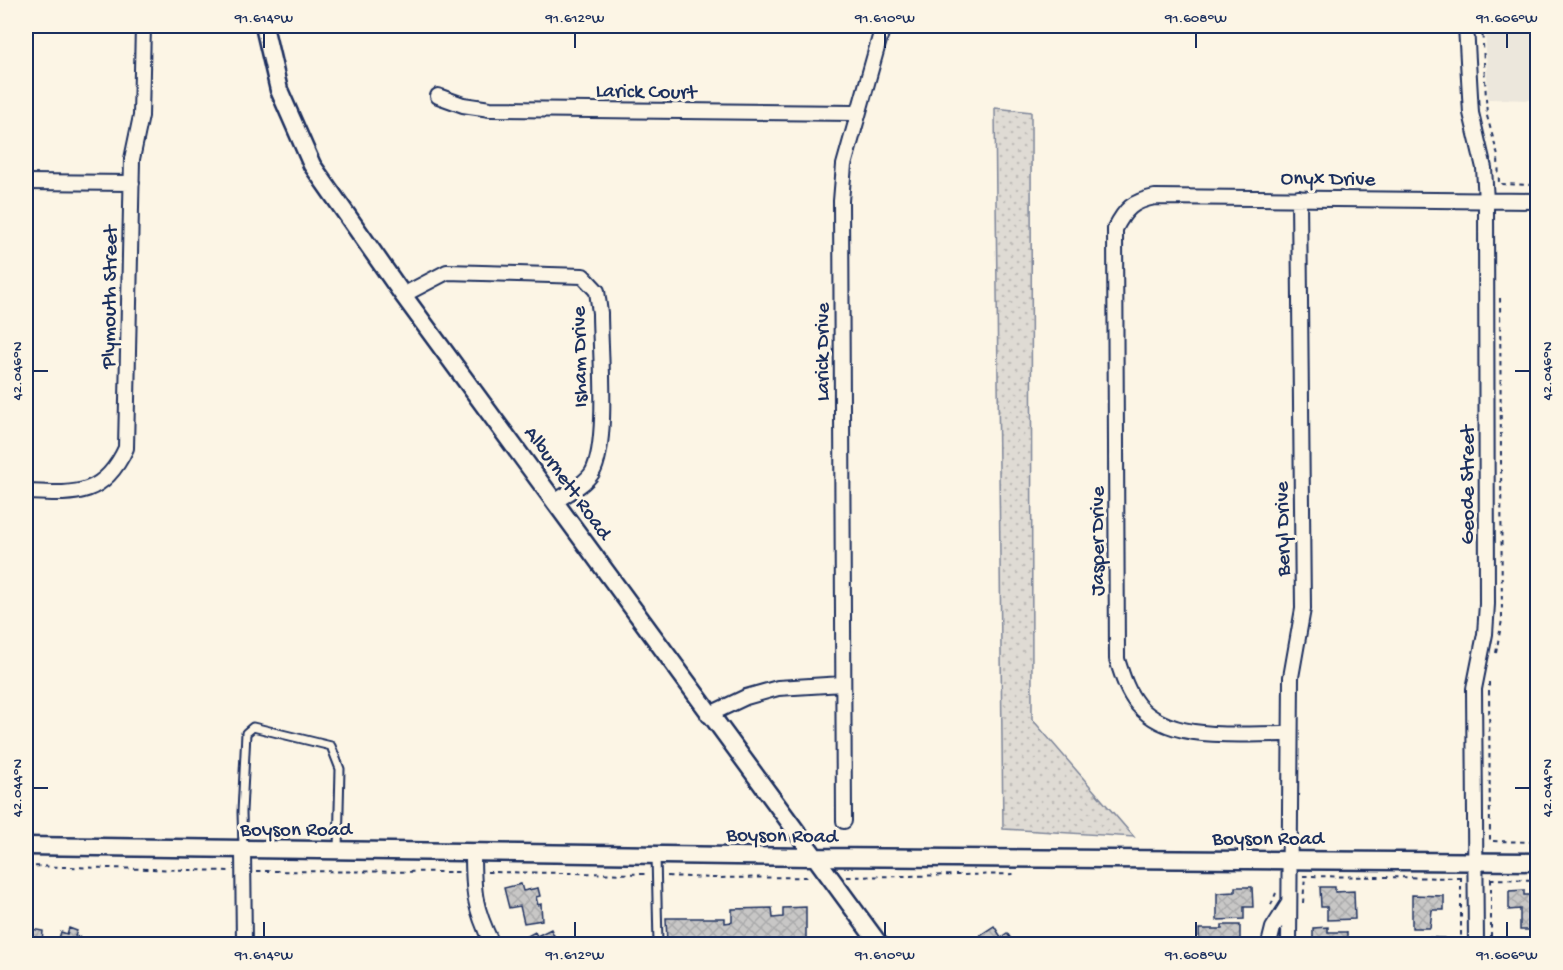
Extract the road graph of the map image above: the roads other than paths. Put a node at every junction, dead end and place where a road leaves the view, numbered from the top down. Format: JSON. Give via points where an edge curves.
{"nodes":[{"id":1,"x":143,"y":26,"type":"edge"},
{"id":2,"x":264,"y":26,"type":"edge"},
{"id":3,"x":883,"y":26,"type":"edge"},
{"id":4,"x":1466,"y":26,"type":"edge"},
{"id":5,"x":438,"y":96,"type":"dead end"},
{"id":6,"x":856,"y":113,"type":"junction"},
{"id":7,"x":26,"y":182,"type":"edge"},
{"id":8,"x":132,"y":183,"type":"junction"},
{"id":9,"x":1299,"y":198,"type":"junction"},
{"id":10,"x":1486,"y":201,"type":"junction"},
{"id":11,"x":1538,"y":201,"type":"edge"},
{"id":12,"x":1123,"y":213,"type":"joint"},
{"id":13,"x":403,"y":295,"type":"junction"},
{"id":14,"x":26,"y":492,"type":"edge"},
{"id":15,"x":556,"y":501,"type":"junction"},
{"id":16,"x":843,"y":684,"type":"junction"},
{"id":17,"x":708,"y":715,"type":"junction"},
{"id":18,"x":1289,"y":734,"type":"junction"},
{"id":19,"x":844,"y":821,"type":"dead end"},
{"id":20,"x":26,"y":846,"type":"edge"},
{"id":21,"x":243,"y":851,"type":"junction"},
{"id":22,"x":338,"y":851,"type":"junction"},
{"id":23,"x":473,"y":852,"type":"junction"},
{"id":24,"x":656,"y":855,"type":"junction"},
{"id":25,"x":814,"y":857,"type":"junction"},
{"id":26,"x":1290,"y":860,"type":"junction"},
{"id":27,"x":1476,"y":861,"type":"junction"},
{"id":28,"x":1538,"y":862,"type":"edge"},
{"id":29,"x":1290,"y":903,"type":"junction"},
{"id":30,"x":244,"y":945,"type":"edge"},
{"id":31,"x":492,"y":945,"type":"edge"},
{"id":32,"x":658,"y":945,"type":"edge"},
{"id":33,"x":879,"y":945,"type":"edge"},
{"id":34,"x":1269,"y":945,"type":"edge"},
{"id":35,"x":1289,"y":945,"type":"edge"},
{"id":36,"x":1476,"y":945,"type":"edge"}],
"edges":[{"from":1,"to":8,"type":"street","name":"Plymouth Street","via":[[141,117],[132,159]]},
{"from":2,"to":13,"type":"street","name":"Alburnett Road","via":[[279,90],[312,165]]},
{"from":3,"to":6,"type":"street","name":"Larick Drive"},
{"from":4,"to":10,"type":"street","name":"Geode Street","via":[[1471,113],[1484,168]]},
{"from":5,"to":6,"type":"street","name":"Larick Court","via":[[490,109]]},
{"from":6,"to":16,"type":"street","name":"Larick Drive","via":[[844,165],[841,201]]},
{"from":7,"to":8,"type":"street"},
{"from":8,"to":14,"type":"street","name":"Plymouth Street","via":[[126,448],[118,467],[103,483],[84,492]]},
{"from":9,"to":10,"type":"street","name":"Onyx Drive"},
{"from":9,"to":12,"type":"street","name":"Onyx Drive","via":[[1155,196],[1136,201]]},
{"from":9,"to":18,"type":"street","name":"Beryl Drive","via":[[1303,609],[1291,677]]},
{"from":10,"to":11,"type":"street","name":"Onyx Drive"},
{"from":10,"to":27,"type":"street","name":"Geode Street","via":[[1487,604],[1474,689]]},
{"from":12,"to":18,"type":"street","name":"Jasper Drive","via":[[1115,229],[1117,659],[1125,685],[1138,706],[1158,722],[1188,733]]},
{"from":13,"to":15,"type":"street","name":"Alburnett Road"},
{"from":13,"to":15,"type":"street","name":"Isham Drive","via":[[447,272],[583,276],[597,291],[601,449],[591,473]]},
{"from":15,"to":17,"type":"street","name":"Alburnett Road"},
{"from":16,"to":17,"type":"street","via":[[778,688],[746,697]]},
{"from":16,"to":19,"type":"street","name":"Larick Drive"},
{"from":17,"to":25,"type":"street","name":"Alburnett Road"},
{"from":18,"to":26,"type":"street","name":"Beryl Drive"},
{"from":20,"to":21,"type":"street","name":"Boyson Road"},
{"from":21,"to":22,"type":"street","name":"Boyson Road"},
{"from":21,"to":22,"type":"lane","via":[[246,733],[253,727],[331,746],[340,769]]},
{"from":21,"to":30,"type":"street"},
{"from":22,"to":23,"type":"street","name":"Boyson Road"},
{"from":23,"to":24,"type":"street","name":"Boyson Road"},
{"from":23,"to":31,"type":"street","via":[[478,914]]},
{"from":24,"to":25,"type":"street","name":"Boyson Road"},
{"from":24,"to":32,"type":"lane"},
{"from":25,"to":26,"type":"street","name":"Boyson Road"},
{"from":25,"to":33,"type":"street","name":"Alburnett Road"},
{"from":26,"to":27,"type":"street","name":"Boyson Road"},
{"from":26,"to":29,"type":"street","name":"Beryl Drive"},
{"from":27,"to":28,"type":"street","name":"Boyson Road"},
{"from":27,"to":36,"type":"street","name":"Geode Street"},
{"from":29,"to":34,"type":"street","via":[[1273,928]]},
{"from":29,"to":35,"type":"street","name":"Beryl Drive"}]}
